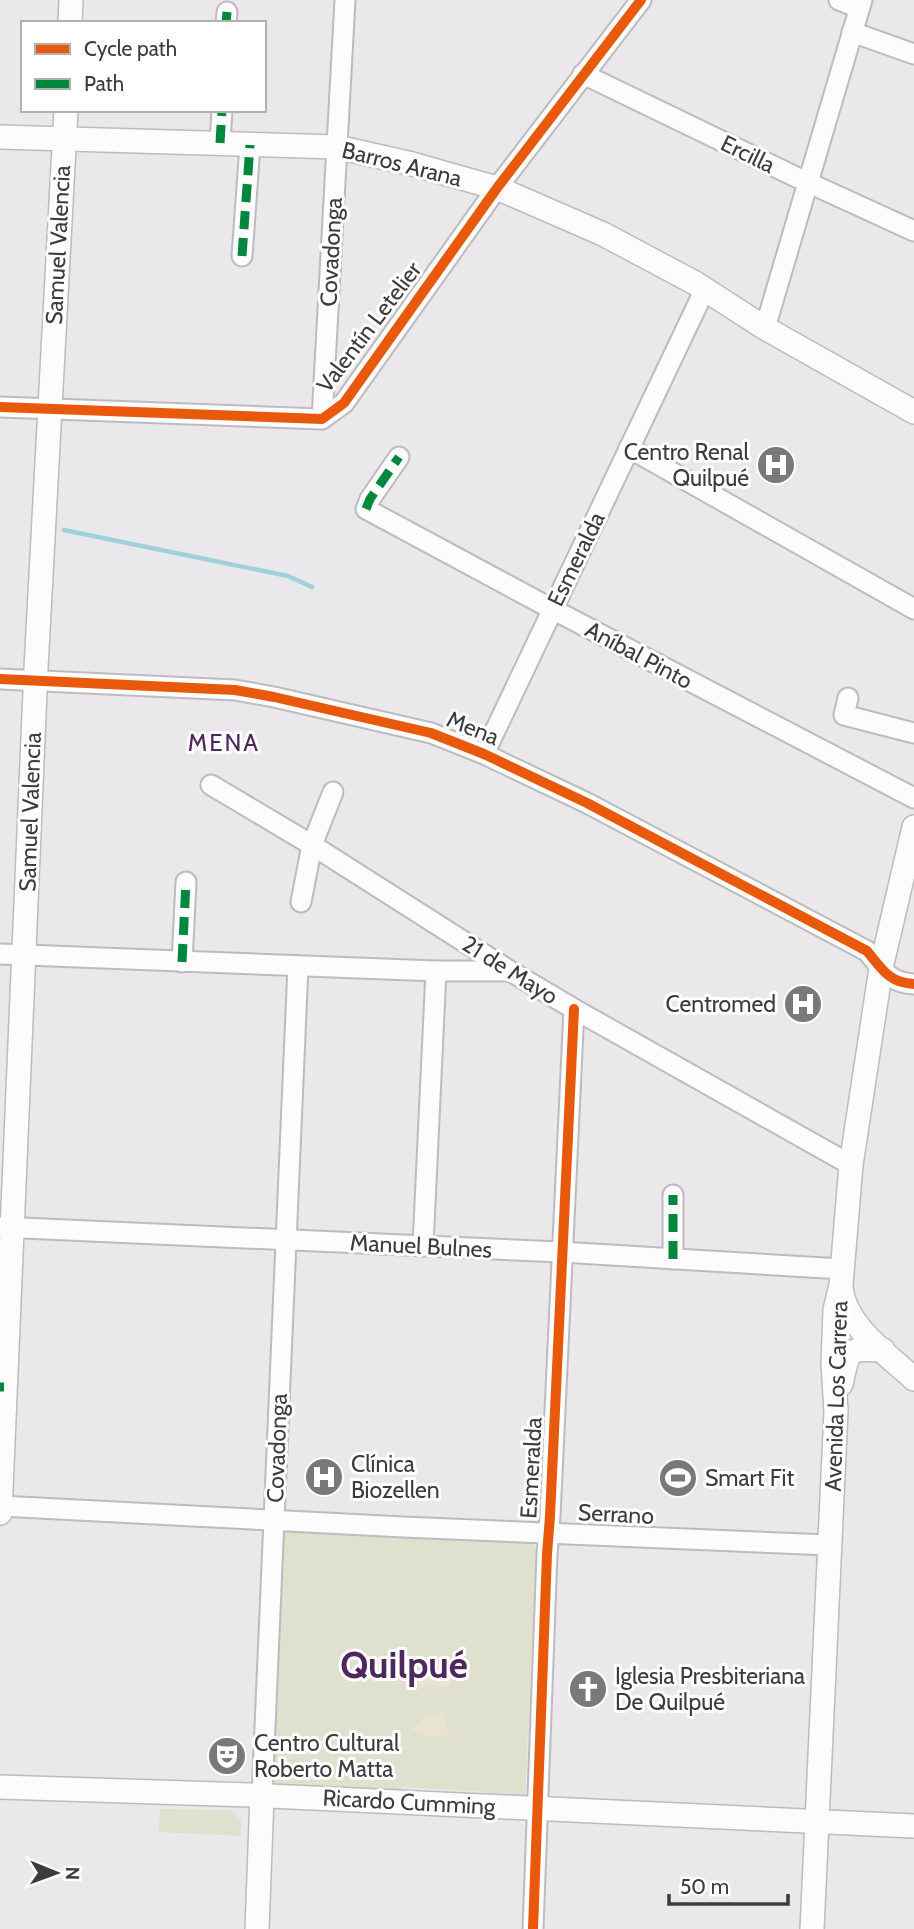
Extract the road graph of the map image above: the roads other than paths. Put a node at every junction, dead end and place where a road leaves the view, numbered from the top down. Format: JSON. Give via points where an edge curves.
{"nodes":[{"id":1,"x":71,"y":0,"type":"edge"},
{"id":2,"x":345,"y":0,"type":"edge"},
{"id":3,"x":641,"y":0,"type":"edge"},
{"id":4,"x":839,"y":0,"type":"edge"},
{"id":5,"x":861,"y":4,"type":"edge"},
{"id":6,"x":70,"y":21,"type":"edge"},
{"id":7,"x":852,"y":32,"type":"junction"},
{"id":8,"x":914,"y":54,"type":"edge"},
{"id":9,"x":583,"y":74,"type":"junction"},
{"id":10,"x":66,"y":112,"type":"edge"},
{"id":11,"x":222,"y":112,"type":"edge"},
{"id":12,"x":0,"y":137,"type":"edge"},
{"id":13,"x":64,"y":138,"type":"junction"},
{"id":14,"x":220,"y":143,"type":"junction"},
{"id":15,"x":250,"y":145,"type":"junction"},
{"id":16,"x":337,"y":147,"type":"junction"},
{"id":17,"x":809,"y":182,"type":"junction"},
{"id":18,"x":497,"y":188,"type":"junction"},
{"id":19,"x":914,"y":231,"type":"edge"},
{"id":20,"x":242,"y":256,"type":"dead end"},
{"id":21,"x":705,"y":289,"type":"junction"},
{"id":22,"x":765,"y":328,"type":"junction"},
{"id":23,"x":0,"y":407,"type":"edge"},
{"id":24,"x":48,"y":409,"type":"junction"},
{"id":25,"x":914,"y":412,"type":"edge"},
{"id":26,"x":323,"y":419,"type":"junction"},
{"id":27,"x":629,"y":447,"type":"junction"},
{"id":28,"x":399,"y":457,"type":"dead end"},
{"id":29,"x":552,"y":609,"type":"junction"},
{"id":30,"x":914,"y":609,"type":"edge"},
{"id":31,"x":0,"y":679,"type":"edge"},
{"id":32,"x":35,"y":681,"type":"junction"},
{"id":33,"x":848,"y":698,"type":"dead end"},
{"id":34,"x":914,"y":733,"type":"edge"},
{"id":35,"x":484,"y":754,"type":"junction"},
{"id":36,"x":211,"y":785,"type":"dead end"},
{"id":37,"x":333,"y":792,"type":"dead end"},
{"id":38,"x":914,"y":799,"type":"edge"},
{"id":39,"x":914,"y":827,"type":"edge"},
{"id":40,"x":312,"y":845,"type":"junction"},
{"id":41,"x":186,"y":882,"type":"dead end"},
{"id":42,"x":301,"y":902,"type":"dead end"},
{"id":43,"x":0,"y":954,"type":"edge"},
{"id":44,"x":23,"y":954,"type":"junction"},
{"id":45,"x":181,"y":962,"type":"junction"},
{"id":46,"x":298,"y":966,"type":"junction"},
{"id":47,"x":881,"y":968,"type":"junction"},
{"id":48,"x":436,"y":971,"type":"junction"},
{"id":49,"x":510,"y":971,"type":"junction"},
{"id":50,"x":914,"y":984,"type":"edge"},
{"id":51,"x":574,"y":1009,"type":"junction"},
{"id":52,"x":851,"y":1165,"type":"junction"},
{"id":53,"x":673,"y":1195,"type":"dead end"},
{"id":54,"x":6,"y":1227,"type":"edge"},
{"id":55,"x":286,"y":1240,"type":"junction"},
{"id":56,"x":422,"y":1246,"type":"junction"},
{"id":57,"x":561,"y":1252,"type":"junction"},
{"id":58,"x":673,"y":1259,"type":"junction"},
{"id":59,"x":841,"y":1277,"type":"junction"},
{"id":60,"x":883,"y":1350,"type":"junction"},
{"id":61,"x":914,"y":1379,"type":"edge"},
{"id":62,"x":2,"y":1387,"type":"edge"},
{"id":63,"x":836,"y":1411,"type":"junction"},
{"id":64,"x":0,"y":1506,"type":"edge"},
{"id":65,"x":0,"y":1513,"type":"edge"},
{"id":66,"x":274,"y":1520,"type":"junction"},
{"id":67,"x":549,"y":1532,"type":"junction"},
{"id":68,"x":830,"y":1545,"type":"junction"},
{"id":69,"x":0,"y":1787,"type":"edge"},
{"id":70,"x":262,"y":1796,"type":"junction"},
{"id":71,"x":538,"y":1808,"type":"junction"},
{"id":72,"x":817,"y":1821,"type":"junction"},
{"id":73,"x":914,"y":1826,"type":"edge"},
{"id":74,"x":257,"y":1929,"type":"edge"},
{"id":75,"x":533,"y":1929,"type":"edge"},
{"id":76,"x":812,"y":1929,"type":"edge"}],
"edges":[{"from":1,"to":6,"type":"main road"},
{"from":2,"to":16,"type":"street","name":"Covadonga"},
{"from":3,"to":9,"type":"street","name":"Valentín Letelier"},
{"from":4,"to":5,"type":"street"},
{"from":5,"to":7,"type":"street"},
{"from":7,"to":8,"type":"street"},
{"from":7,"to":17,"type":"street"},
{"from":9,"to":17,"type":"street","name":"Ercilla"},
{"from":9,"to":18,"type":"street","name":"Valentín Letelier"},
{"from":10,"to":13,"type":"main road","name":"Samuel Valencia"},
{"from":11,"to":14,"type":"street"},
{"from":12,"to":13,"type":"main road","name":"Barros Arana"},
{"from":13,"to":14,"type":"main road","name":"Barros Arana"},
{"from":13,"to":24,"type":"main road","name":"Samuel Valencia"},
{"from":14,"to":15,"type":"main road","name":"Barros Arana"},
{"from":15,"to":16,"type":"main road","name":"Barros Arana"},
{"from":15,"to":20,"type":"street"},
{"from":16,"to":18,"type":"main road","name":"Barros Arana"},
{"from":16,"to":26,"type":"street","name":"Covadonga"},
{"from":17,"to":19,"type":"street","name":"Ercilla"},
{"from":17,"to":22,"type":"street"},
{"from":18,"to":21,"type":"main road","name":"Barros Arana","via":[[603,234]]},
{"from":18,"to":26,"type":"street","name":"Valentín Letelier","via":[[344,403]]},
{"from":21,"to":22,"type":"main road","name":"Barros Arana"},
{"from":21,"to":27,"type":"street","name":"Esmeralda"},
{"from":22,"to":25,"type":"main road","name":"Barros Arana"},
{"from":23,"to":24,"type":"street","name":"Valentín Letelier"},
{"from":24,"to":26,"type":"street","name":"Valentín Letelier"},
{"from":24,"to":32,"type":"main road","name":"Samuel Valencia"},
{"from":27,"to":29,"type":"street","name":"Esmeralda"},
{"from":27,"to":30,"type":"street"},
{"from":28,"to":29,"type":"street","name":"Aníbal Pinto","via":[[366,509]]},
{"from":29,"to":35,"type":"street","name":"Esmeralda"},
{"from":29,"to":38,"type":"street","name":"Aníbal Pinto"},
{"from":31,"to":32,"type":"street","name":"Mena"},
{"from":32,"to":35,"type":"street","name":"Mena","via":[[235,690],[431,733]]},
{"from":32,"to":44,"type":"main road","name":"Samuel Valencia"},
{"from":33,"to":34,"type":"street","via":[[844,715]]},
{"from":35,"to":47,"type":"street","name":"Mena","via":[[863,948]]},
{"from":36,"to":40,"type":"street","name":"21 de Mayo"},
{"from":37,"to":40,"type":"street"},
{"from":39,"to":47,"type":"main road","name":"Avenida Los Carrera"},
{"from":40,"to":42,"type":"street"},
{"from":40,"to":49,"type":"street","name":"21 de Mayo"},
{"from":41,"to":45,"type":"street"},
{"from":43,"to":44,"type":"street"},
{"from":44,"to":45,"type":"street"},
{"from":44,"to":54,"type":"main road","name":"Samuel Valencia"},
{"from":45,"to":46,"type":"street"},
{"from":46,"to":48,"type":"street"},
{"from":46,"to":55,"type":"street","name":"Covadonga"},
{"from":47,"to":50,"type":"street","name":"Mena","via":[[898,983]]},
{"from":47,"to":52,"type":"main road","name":"Avenida Los Carrera"},
{"from":48,"to":49,"type":"street"},
{"from":48,"to":56,"type":"street"},
{"from":49,"to":51,"type":"street","name":"21 de Mayo"},
{"from":51,"to":52,"type":"street","name":"21 de Mayo"},
{"from":51,"to":57,"type":"street","name":"Esmeralda"},
{"from":52,"to":59,"type":"main road","name":"Avenida Los Carrera"},
{"from":53,"to":58,"type":"street"},
{"from":54,"to":55,"type":"street","name":"Manuel Bulnes"},
{"from":54,"to":62,"type":"main road","name":"Samuel Valencia"},
{"from":55,"to":56,"type":"street","name":"Manuel Bulnes"},
{"from":55,"to":66,"type":"street","name":"Covadonga"},
{"from":56,"to":57,"type":"street","name":"Manuel Bulnes"},
{"from":57,"to":58,"type":"street","name":"Manuel Bulnes"},
{"from":57,"to":67,"type":"street","name":"Esmeralda"},
{"from":58,"to":59,"type":"street","name":"Manuel Bulnes"},
{"from":59,"to":60,"type":"main road","via":[[842,1299],[850,1316]]},
{"from":59,"to":63,"type":"main road","name":"Avenida Los Carrera","via":[[835,1310]]},
{"from":60,"to":61,"type":"main road"},
{"from":60,"to":63,"type":"main road","via":[[861,1350],[848,1357]]},
{"from":62,"to":64,"type":"main road","name":"Samuel Valencia"},
{"from":63,"to":68,"type":"main road","name":"Avenida Los Carrera"},
{"from":64,"to":65,"type":"main road","name":"Samuel Valencia"},
{"from":64,"to":66,"type":"street","name":"Serrano"},
{"from":66,"to":67,"type":"street","name":"Serrano"},
{"from":66,"to":70,"type":"street","name":"Covadonga"},
{"from":67,"to":68,"type":"street","name":"Serrano"},
{"from":67,"to":71,"type":"street","name":"Esmeralda"},
{"from":68,"to":72,"type":"main road","name":"Avenida Los Carrera"},
{"from":69,"to":70,"type":"main road","name":"Ricardo Cumming"},
{"from":70,"to":71,"type":"main road","name":"Ricardo Cumming"},
{"from":70,"to":74,"type":"main road","name":"Covadonga"},
{"from":71,"to":72,"type":"main road","name":"Ricardo Cumming"},
{"from":71,"to":75,"type":"street","name":"Esmeralda"},
{"from":72,"to":73,"type":"main road","name":"Ricardo Cumming"},
{"from":72,"to":76,"type":"main road","name":"Avenida Los Carrera"}]}
